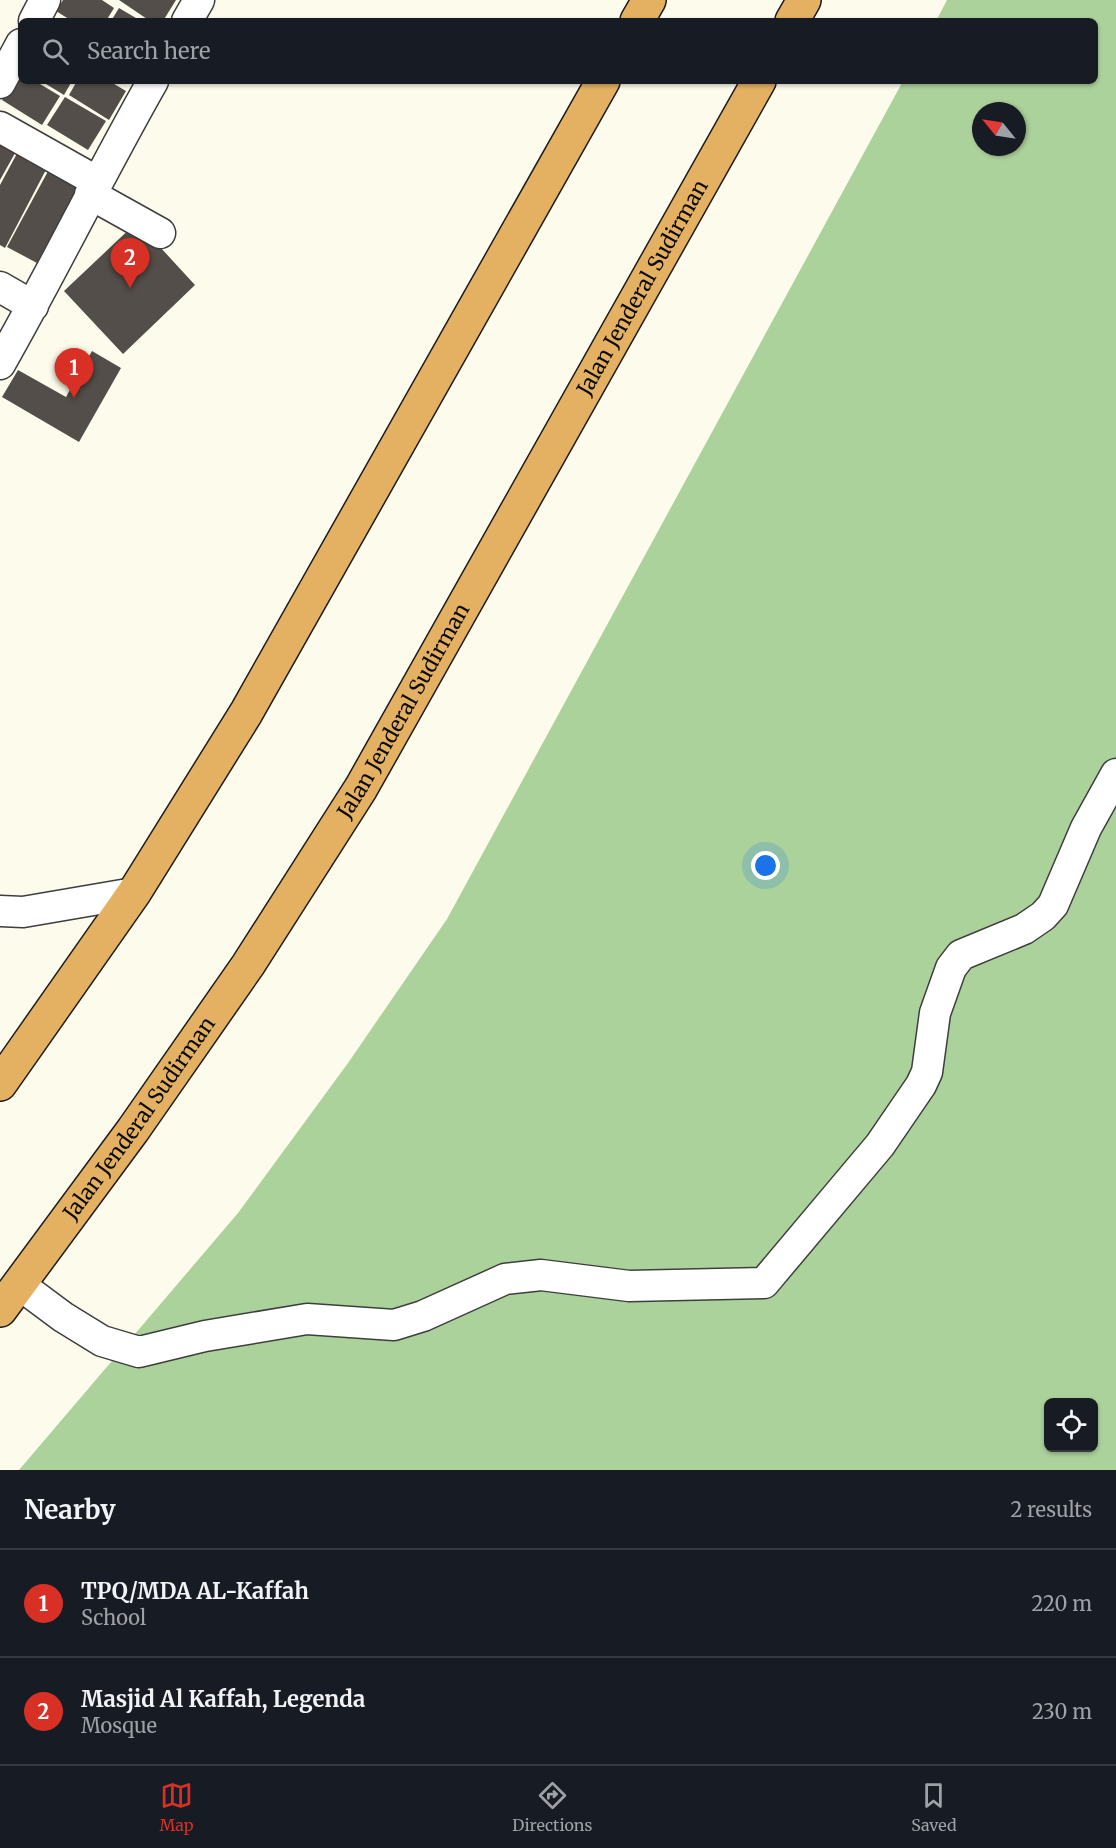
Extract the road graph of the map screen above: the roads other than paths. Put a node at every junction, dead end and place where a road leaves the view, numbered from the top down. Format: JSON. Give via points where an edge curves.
{"nodes":[{"id":1,"x":45,"y":0,"type":"edge"},
{"id":2,"x":199,"y":0,"type":"edge"},
{"id":3,"x":649,"y":0,"type":"edge"},
{"id":4,"x":804,"y":0,"type":"edge"},
{"id":5,"x":36,"y":18,"type":"edge"},
{"id":6,"x":189,"y":18,"type":"edge"},
{"id":7,"x":639,"y":18,"type":"edge"},
{"id":8,"x":794,"y":18,"type":"edge"},
{"id":9,"x":18,"y":50,"type":"edge"},
{"id":10,"x":0,"y":83,"type":"edge"},
{"id":11,"x":151,"y":84,"type":"edge"},
{"id":12,"x":601,"y":84,"type":"edge"},
{"id":13,"x":757,"y":84,"type":"edge"},
{"id":14,"x":0,"y":127,"type":"edge"},
{"id":15,"x":93,"y":187,"type":"junction"},
{"id":16,"x":160,"y":233,"type":"dead end"},
{"id":17,"x":0,"y":287,"type":"edge"},
{"id":18,"x":33,"y":306,"type":"junction"},
{"id":19,"x":0,"y":364,"type":"edge"},
{"id":20,"x":1116,"y":774,"type":"edge"},
{"id":21,"x":134,"y":893,"type":"junction"},
{"id":22,"x":0,"y":911,"type":"edge"},
{"id":23,"x":0,"y":1084,"type":"edge"},
{"id":24,"x":10,"y":1297,"type":"edge"}],
"edges":[{"from":1,"to":5,"type":"street"},
{"from":2,"to":6,"type":"street"},
{"from":3,"to":7,"type":"highway"},
{"from":4,"to":8,"type":"highway"},
{"from":9,"to":10,"type":"street"},
{"from":11,"to":15,"type":"street"},
{"from":12,"to":21,"type":"highway","via":[[246,713]]},
{"from":13,"to":24,"type":"highway","name":"Jalan Jenderal Sudirman","via":[[361,788],[248,965]]},
{"from":14,"to":15,"type":"street"},
{"from":15,"to":16,"type":"street"},
{"from":15,"to":18,"type":"street"},
{"from":17,"to":18,"type":"street"},
{"from":18,"to":19,"type":"street"},
{"from":20,"to":24,"type":"street","via":[[1086,828],[1053,906],[1024,928],[961,955],[951,968],[935,1013],[927,1072],[921,1085],[880,1145],[764,1282],[629,1286],[541,1275],[504,1280],[394,1325],[307,1319],[139,1352],[102,1341],[63,1317]]},
{"from":21,"to":22,"type":"street","via":[[23,912]]},
{"from":21,"to":23,"type":"highway"}]}
